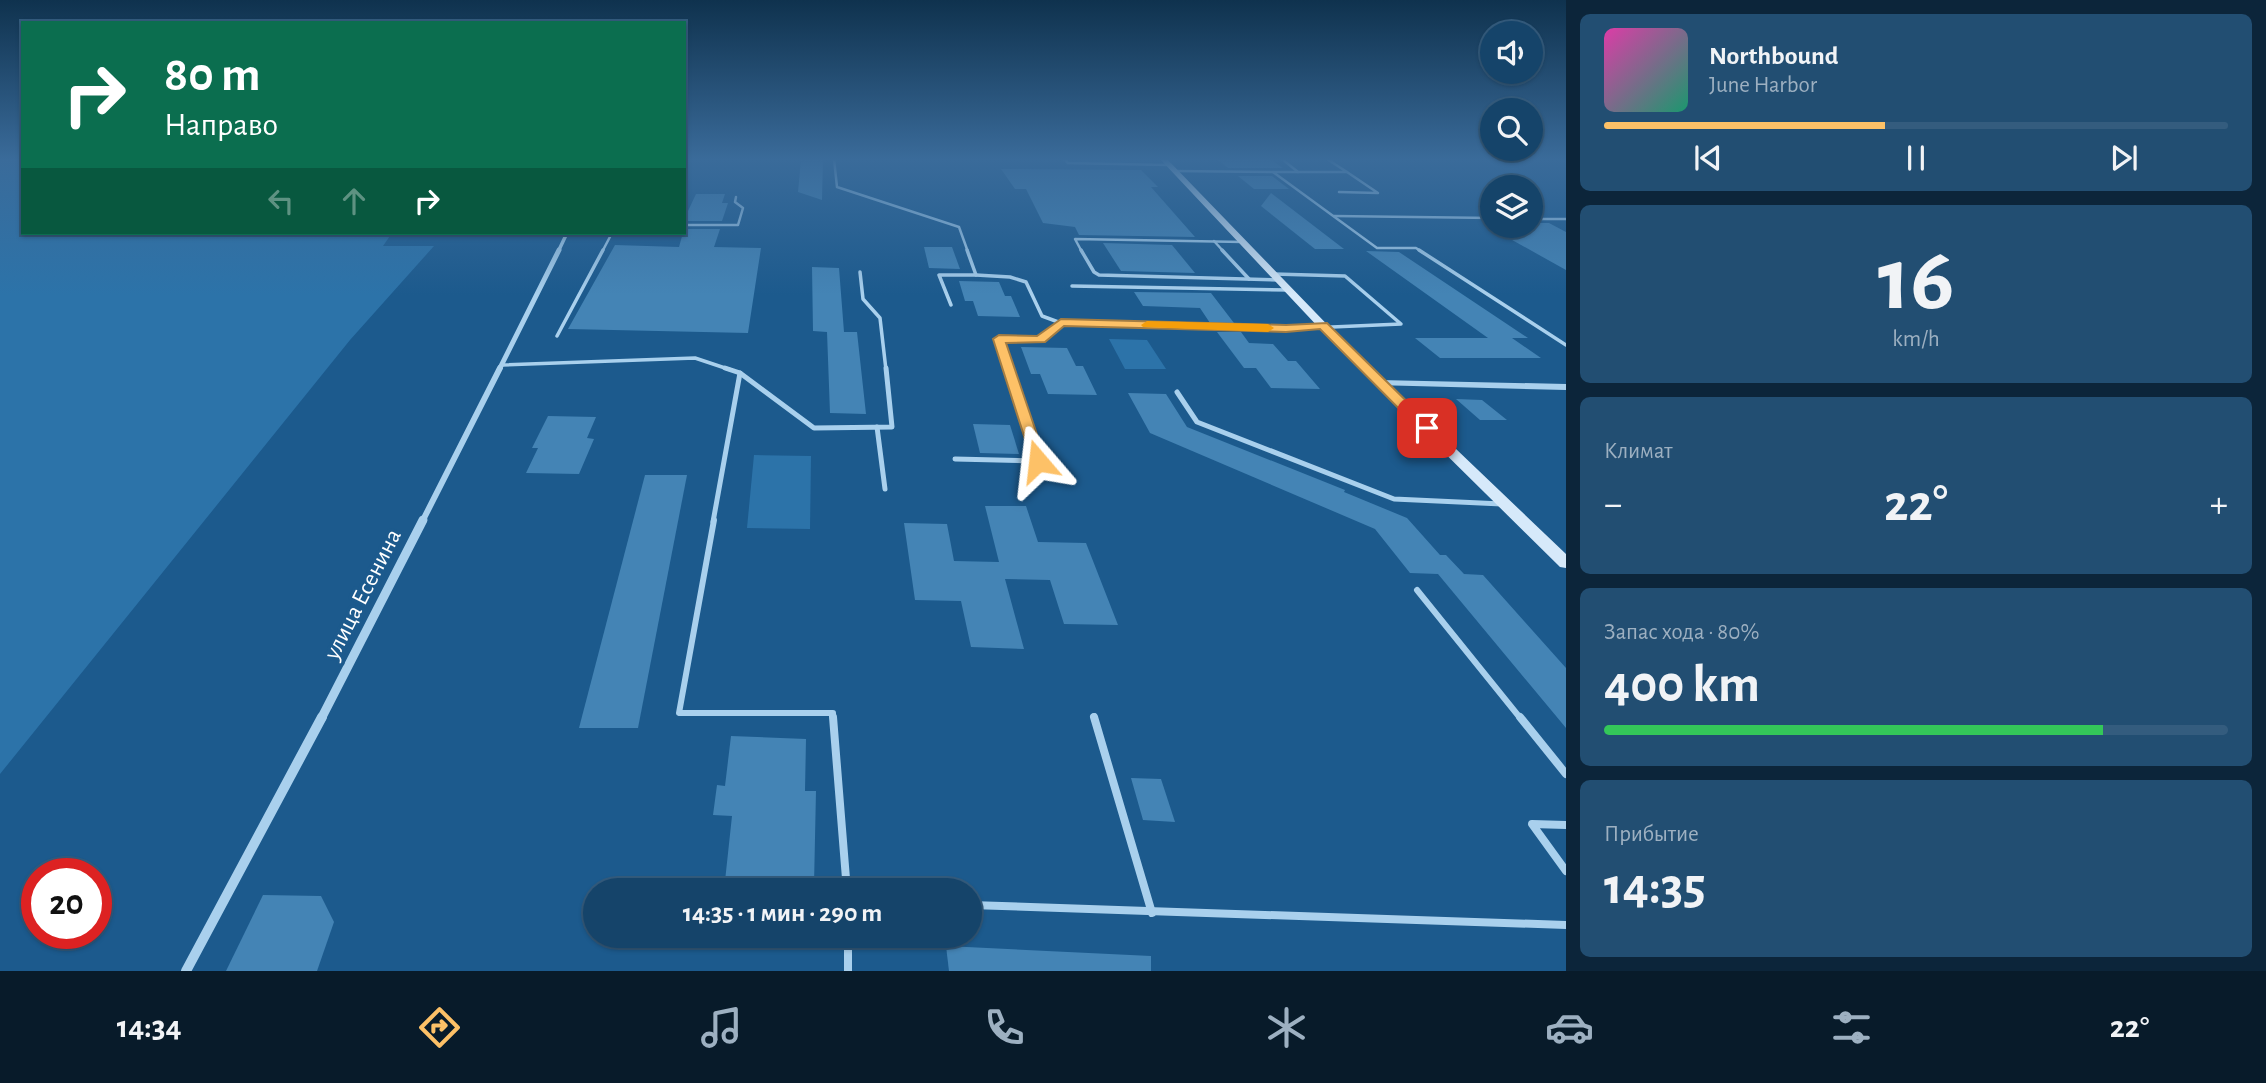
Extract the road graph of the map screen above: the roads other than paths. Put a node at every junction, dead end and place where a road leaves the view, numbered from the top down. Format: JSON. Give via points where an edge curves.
{"nodes":[{"id":1,"x":738,"y":204,"type":"edge"},
{"id":2,"x":890,"y":204,"type":"edge"},
{"id":3,"x":1207,"y":204,"type":"edge"},
{"id":4,"x":1318,"y":204,"type":"edge"},
{"id":5,"x":1334,"y":216,"type":"junction"},
{"id":6,"x":1480,"y":218,"type":"edge"},
{"id":7,"x":1543,"y":219,"type":"edge"},
{"id":8,"x":1566,"y":219,"type":"edge"},
{"id":9,"x":686,"y":225,"type":"edge"},
{"id":10,"x":566,"y":235,"type":"edge"},
{"id":11,"x":611,"y":235,"type":"edge"},
{"id":12,"x":1214,"y":242,"type":"junction"},
{"id":13,"x":1243,"y":242,"type":"junction"},
{"id":14,"x":860,"y":272,"type":"dead end"},
{"id":15,"x":976,"y":275,"type":"junction"},
{"id":16,"x":1277,"y":277,"type":"junction"},
{"id":17,"x":1249,"y":279,"type":"junction"},
{"id":18,"x":1073,"y":286,"type":"dead end"},
{"id":19,"x":1290,"y":290,"type":"junction"},
{"id":20,"x":951,"y":305,"type":"dead end"},
{"id":21,"x":1061,"y":323,"type":"junction"},
{"id":22,"x":1323,"y":325,"type":"junction"},
{"id":23,"x":557,"y":336,"type":"dead end"},
{"id":24,"x":1566,"y":345,"type":"edge"},
{"id":25,"x":502,"y":365,"type":"junction"},
{"id":26,"x":740,"y":373,"type":"junction"},
{"id":27,"x":1379,"y":383,"type":"junction"},
{"id":28,"x":1566,"y":387,"type":"edge"},
{"id":29,"x":1177,"y":392,"type":"dead end"},
{"id":30,"x":877,"y":427,"type":"junction"},
{"id":31,"x":955,"y":459,"type":"dead end"},
{"id":32,"x":885,"y":489,"type":"dead end"},
{"id":33,"x":1505,"y":504,"type":"junction"},
{"id":34,"x":1566,"y":563,"type":"edge"},
{"id":35,"x":1417,"y":590,"type":"dead end"},
{"id":36,"x":1094,"y":716,"type":"dead end"},
{"id":37,"x":1566,"y":774,"type":"edge"},
{"id":38,"x":1566,"y":825,"type":"edge"},
{"id":39,"x":1566,"y":871,"type":"edge"},
{"id":40,"x":846,"y":878,"type":"edge"},
{"id":41,"x":982,"y":906,"type":"edge"},
{"id":42,"x":1152,"y":913,"type":"junction"},
{"id":43,"x":1566,"y":925,"type":"edge"},
{"id":44,"x":848,"y":948,"type":"edge"},
{"id":45,"x":186,"y":971,"type":"edge"},
{"id":46,"x":848,"y":971,"type":"edge"}],
"edges":[{"from":1,"to":9,"type":"lane","via":[[743,208],[738,225]]},
{"from":2,"to":15,"type":"lane","via":[[959,227]]},
{"from":3,"to":13,"type":"main road"},
{"from":4,"to":5,"type":"lane"},
{"from":5,"to":6,"type":"lane"},
{"from":5,"to":24,"type":"lane","via":[[1377,248],[1416,248]]},
{"from":7,"to":8,"type":"lane"},
{"from":10,"to":25,"type":"street","name":"улица Есенина"},
{"from":11,"to":23,"type":"lane"},
{"from":12,"to":13,"type":"lane"},
{"from":12,"to":17,"type":"lane"},
{"from":12,"to":17,"type":"lane","via":[[1075,239],[1099,275]]},
{"from":13,"to":16,"type":"main road"},
{"from":14,"to":30,"type":"lane","via":[[863,299],[880,318],[892,427]]},
{"from":15,"to":20,"type":"lane","via":[[939,275]]},
{"from":15,"to":21,"type":"lane","via":[[1026,282],[1042,316]]},
{"from":16,"to":17,"type":"lane"},
{"from":16,"to":19,"type":"main road"},
{"from":16,"to":22,"type":"lane","via":[[1345,276],[1401,324]]},
{"from":18,"to":19,"type":"lane"},
{"from":19,"to":22,"type":"main road"},
{"from":21,"to":22,"type":"lane"},
{"from":21,"to":31,"type":"lane","via":[[1040,340],[999,339],[1038,461]]},
{"from":22,"to":27,"type":"main road"},
{"from":25,"to":26,"type":"lane","via":[[695,358]]},
{"from":25,"to":45,"type":"street","name":"улица Есенина"},
{"from":26,"to":30,"type":"lane","via":[[814,428]]},
{"from":26,"to":40,"type":"lane","via":[[679,713],[833,713]]},
{"from":27,"to":28,"type":"street"},
{"from":27,"to":33,"type":"main road"},
{"from":29,"to":33,"type":"lane","via":[[1197,422],[1394,499]]},
{"from":30,"to":32,"type":"lane"},
{"from":33,"to":34,"type":"main road"},
{"from":35,"to":37,"type":"lane"},
{"from":36,"to":42,"type":"lane"},
{"from":38,"to":39,"type":"lane","via":[[1532,824]]},
{"from":41,"to":42,"type":"lane"},
{"from":42,"to":43,"type":"lane"},
{"from":44,"to":46,"type":"lane"}]}
